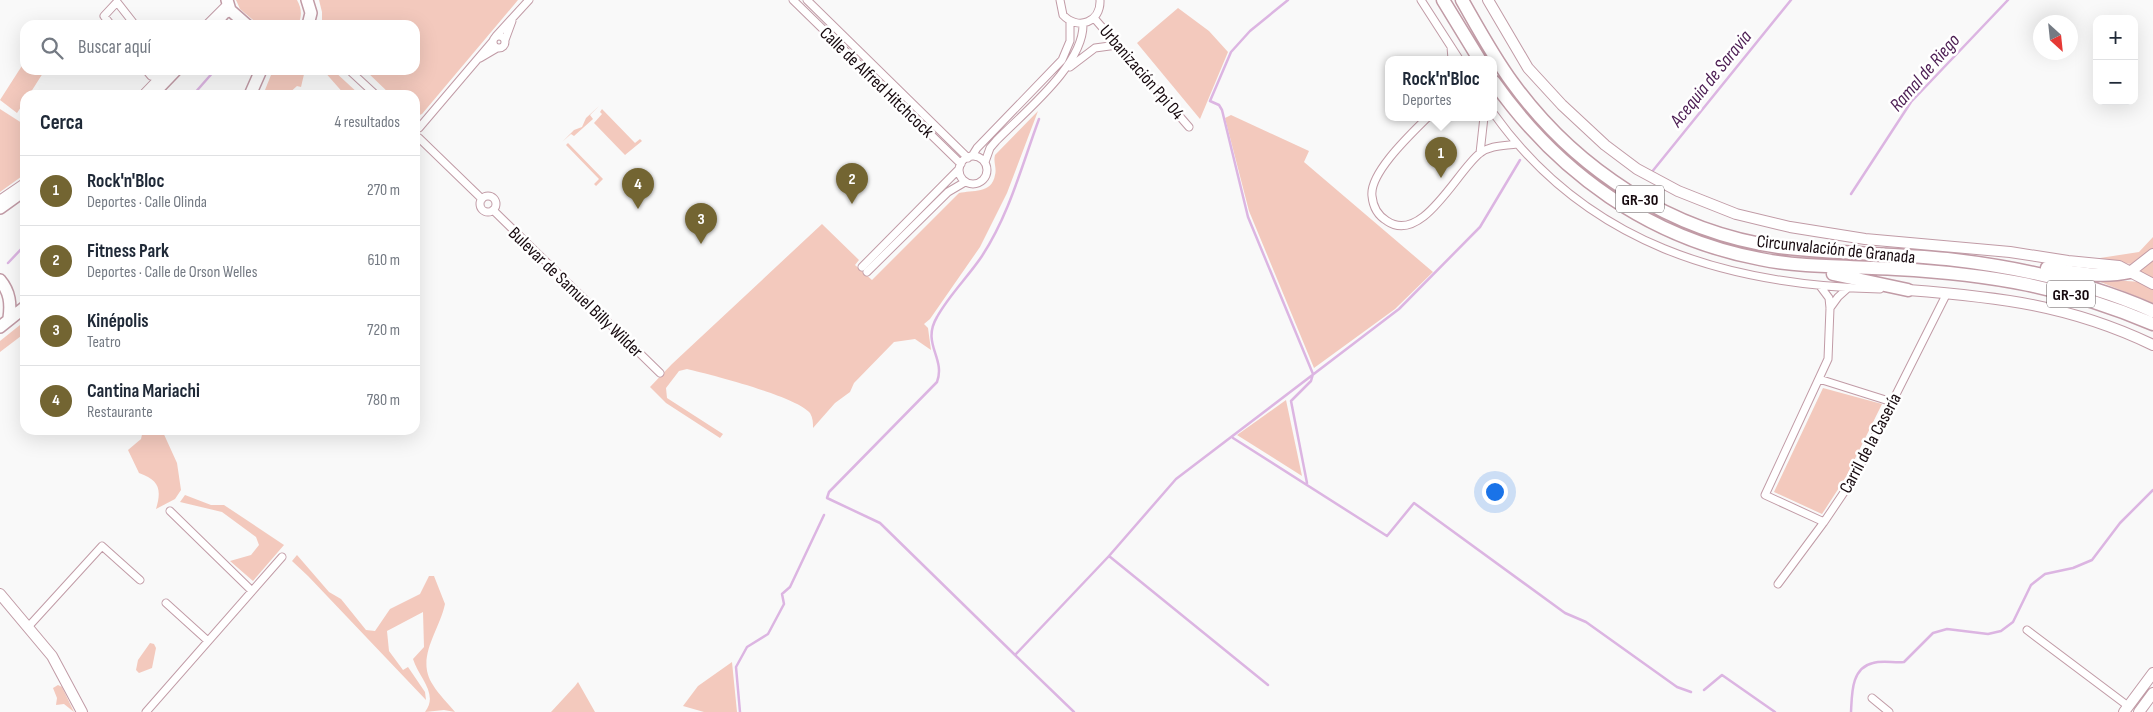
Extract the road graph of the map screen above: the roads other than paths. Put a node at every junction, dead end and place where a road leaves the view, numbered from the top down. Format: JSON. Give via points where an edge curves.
{"nodes":[{"id":1,"x":307,"y":0,"type":"edge"},
{"id":2,"x":529,"y":0,"type":"edge"},
{"id":3,"x":793,"y":0,"type":"edge"},
{"id":4,"x":807,"y":0,"type":"edge"},
{"id":5,"x":1060,"y":0,"type":"edge"},
{"id":6,"x":1100,"y":0,"type":"edge"},
{"id":7,"x":1421,"y":0,"type":"edge"},
{"id":8,"x":1443,"y":0,"type":"edge"},
{"id":9,"x":1462,"y":0,"type":"edge"},
{"id":10,"x":1488,"y":0,"type":"edge"},
{"id":11,"x":228,"y":4,"type":"edge"},
{"id":12,"x":1094,"y":18,"type":"junction"},
{"id":13,"x":107,"y":20,"type":"edge"},
{"id":14,"x":131,"y":20,"type":"edge"},
{"id":15,"x":211,"y":20,"type":"edge"},
{"id":16,"x":218,"y":20,"type":"edge"},
{"id":17,"x":242,"y":20,"type":"edge"},
{"id":18,"x":309,"y":20,"type":"edge"},
{"id":19,"x":512,"y":21,"type":"junction"},
{"id":20,"x":1070,"y":21,"type":"junction"},
{"id":21,"x":1083,"y":24,"type":"junction"},
{"id":22,"x":494,"y":38,"type":"junction"},
{"id":23,"x":505,"y":40,"type":"junction"},
{"id":24,"x":1117,"y":45,"type":"junction"},
{"id":25,"x":1451,"y":46,"type":"junction"},
{"id":26,"x":497,"y":48,"type":"junction"},
{"id":27,"x":1452,"y":56,"type":"edge"},
{"id":28,"x":1457,"y":56,"type":"edge"},
{"id":29,"x":1477,"y":56,"type":"edge"},
{"id":30,"x":1496,"y":56,"type":"edge"},
{"id":31,"x":1497,"y":57,"type":"edge"},
{"id":32,"x":480,"y":58,"type":"junction"},
{"id":33,"x":1067,"y":68,"type":"junction"},
{"id":34,"x":161,"y":75,"type":"edge"},
{"id":35,"x":171,"y":75,"type":"edge"},
{"id":36,"x":259,"y":75,"type":"edge"},
{"id":37,"x":354,"y":75,"type":"edge"},
{"id":38,"x":1497,"y":86,"type":"edge"},
{"id":39,"x":147,"y":90,"type":"edge"},
{"id":40,"x":157,"y":90,"type":"edge"},
{"id":41,"x":252,"y":90,"type":"edge"},
{"id":42,"x":371,"y":90,"type":"edge"},
{"id":43,"x":1497,"y":118,"type":"edge"},
{"id":44,"x":1425,"y":121,"type":"edge"},
{"id":45,"x":1484,"y":121,"type":"edge"},
{"id":46,"x":420,"y":124,"type":"edge"},
{"id":47,"x":1189,"y":127,"type":"dead end"},
{"id":48,"x":420,"y":142,"type":"edge"},
{"id":49,"x":1517,"y":144,"type":"junction"},
{"id":50,"x":1480,"y":153,"type":"junction"},
{"id":51,"x":970,"y":157,"type":"junction"},
{"id":52,"x":985,"y":162,"type":"junction"},
{"id":53,"x":960,"y":166,"type":"junction"},
{"id":54,"x":965,"y":182,"type":"junction"},
{"id":55,"x":20,"y":185,"type":"edge"},
{"id":56,"x":20,"y":194,"type":"edge"},
{"id":57,"x":0,"y":199,"type":"edge"},
{"id":58,"x":482,"y":199,"type":"junction"},
{"id":59,"x":0,"y":208,"type":"edge"},
{"id":60,"x":493,"y":210,"type":"junction"},
{"id":61,"x":2153,"y":254,"type":"edge"},
{"id":62,"x":873,"y":262,"type":"junction"},
{"id":63,"x":1803,"y":265,"type":"junction"},
{"id":64,"x":1991,"y":265,"type":"junction"},
{"id":65,"x":864,"y":270,"type":"dead end"},
{"id":66,"x":2130,"y":272,"type":"junction"},
{"id":67,"x":0,"y":280,"type":"edge"},
{"id":68,"x":2153,"y":284,"type":"edge"},
{"id":69,"x":1823,"y":286,"type":"junction"},
{"id":70,"x":1849,"y":288,"type":"junction"},
{"id":71,"x":1908,"y":290,"type":"junction"},
{"id":72,"x":1947,"y":293,"type":"junction"},
{"id":73,"x":1830,"y":308,"type":"junction"},
{"id":74,"x":20,"y":310,"type":"edge"},
{"id":75,"x":2153,"y":311,"type":"edge"},
{"id":76,"x":9,"y":318,"type":"junction"},
{"id":77,"x":2153,"y":324,"type":"edge"},
{"id":78,"x":0,"y":327,"type":"edge"},
{"id":79,"x":2153,"y":345,"type":"edge"},
{"id":80,"x":660,"y":373,"type":"dead end"},
{"id":81,"x":1819,"y":379,"type":"junction"},
{"id":82,"x":1892,"y":402,"type":"junction"},
{"id":83,"x":170,"y":511,"type":"dead end"},
{"id":84,"x":1824,"y":522,"type":"junction"},
{"id":85,"x":282,"y":558,"type":"dead end"},
{"id":86,"x":140,"y":580,"type":"dead end"},
{"id":87,"x":1778,"y":584,"type":"dead end"},
{"id":88,"x":252,"y":591,"type":"junction"},
{"id":89,"x":0,"y":594,"type":"edge"},
{"id":90,"x":166,"y":603,"type":"dead end"},
{"id":91,"x":29,"y":626,"type":"junction"},
{"id":92,"x":2027,"y":630,"type":"dead end"},
{"id":93,"x":208,"y":641,"type":"junction"},
{"id":94,"x":2153,"y":673,"type":"edge"},
{"id":95,"x":2153,"y":693,"type":"edge"},
{"id":96,"x":1872,"y":698,"type":"dead end"},
{"id":97,"x":2132,"y":711,"type":"edge"},
{"id":98,"x":82,"y":712,"type":"edge"},
{"id":99,"x":146,"y":712,"type":"edge"},
{"id":100,"x":1889,"y":712,"type":"edge"}],
"edges":[{"from":1,"to":18,"type":"main road","via":[[311,13]]},
{"from":2,"to":19,"type":"street"},
{"from":3,"to":53,"type":"street","name":"Calle de Alfred Hitchcock"},
{"from":4,"to":51,"type":"street","name":"Calle de Alfred Hitchcock"},
{"from":5,"to":20,"type":"street","via":[[1061,11]]},
{"from":6,"to":12,"type":"street"},
{"from":7,"to":25,"type":"street"},
{"from":8,"to":29,"type":"highway"},
{"from":9,"to":30,"type":"highway","name":"Circunvalación de Granada","number":"GR-30"},
{"from":10,"to":66,"type":"street","via":[[1528,68],[1556,100],[1592,134],[1637,169],[1678,191],[1736,214],[1790,227],[1865,239],[2119,266]]},
{"from":11,"to":15,"type":"street"},
{"from":11,"to":16,"type":"main road"},
{"from":11,"to":17,"type":"main road"},
{"from":12,"to":21,"type":"street"},
{"from":12,"to":24,"type":"street","name":"Urbanización Ppi 04"},
{"from":13,"to":14,"type":"street","via":[[104,16],[117,2]]},
{"from":19,"to":22,"type":"street"},
{"from":19,"to":23,"type":"street"},
{"from":20,"to":21,"type":"street"},
{"from":20,"to":51,"type":"street","via":[[1070,41],[1062,60]]},
{"from":21,"to":33,"type":"street","via":[[1079,44]]},
{"from":22,"to":23,"type":"street","via":[[502,36]]},
{"from":22,"to":26,"type":"street"},
{"from":22,"to":32,"type":"street"},
{"from":23,"to":26,"type":"street","via":[[503,46]]},
{"from":24,"to":33,"type":"street","via":[[1095,48]]},
{"from":24,"to":47,"type":"street","name":"Urbanización Ppi 04"},
{"from":25,"to":27,"type":"street"},
{"from":25,"to":28,"type":"street"},
{"from":26,"to":32,"type":"street"},
{"from":31,"to":64,"type":"highway","name":"Circunvalación de Granada","number":"GR-30","via":[[1513,83],[1561,139],[1613,182],[1672,215],[1736,238],[1777,246]]},
{"from":32,"to":46,"type":"street"},
{"from":33,"to":52,"type":"street","via":[[996,141]]},
{"from":34,"to":39,"type":"street"},
{"from":35,"to":40,"type":"main road"},
{"from":36,"to":41,"type":"main road"},
{"from":37,"to":42,"type":"street"},
{"from":38,"to":63,"type":"highway","name":"Circunvalación de Granada","number":"GR-30","via":[[1526,124],[1562,162],[1637,215],[1718,249],[1761,260]]},
{"from":43,"to":49,"type":"street"},
{"from":44,"to":50,"type":"street","via":[[1375,178],[1371,192],[1373,207],[1394,226],[1409,225],[1426,216]]},
{"from":45,"to":50,"type":"street"},
{"from":48,"to":58,"type":"street"},
{"from":49,"to":50,"type":"street","via":[[1497,146]]},
{"from":49,"to":69,"type":"street","via":[[1560,186],[1638,238],[1721,269],[1764,279]]},
{"from":51,"to":52,"type":"street"},
{"from":51,"to":53,"type":"street"},
{"from":52,"to":54,"type":"street","via":[[987,174],[982,182]]},
{"from":53,"to":54,"type":"street"},
{"from":53,"to":62,"type":"street"},
{"from":54,"to":62,"type":"street","via":[[948,192]]},
{"from":55,"to":57,"type":"street"},
{"from":56,"to":59,"type":"main road"},
{"from":58,"to":60,"type":"street","via":[[481,209],[485,212]]},
{"from":58,"to":60,"type":"street","via":[[489,196],[494,199],[496,206]]},
{"from":60,"to":80,"type":"street","name":"Bulevar de Samuel Billy Wilder"},
{"from":61,"to":66,"type":"street"},
{"from":62,"to":65,"type":"street"},
{"from":63,"to":71,"type":"highway","via":[[1819,272]]},
{"from":63,"to":77,"type":"highway","name":"Circunvalación de Granada","number":"GR-30","via":[[1897,269],[2022,282],[2093,300]]},
{"from":64,"to":66,"type":"highway","via":[[2008,261],[2083,274]]},
{"from":64,"to":75,"type":"highway","name":"Circunvalación de Granada","number":"GR-30","via":[[2080,284]]},
{"from":66,"to":68,"type":"street"},
{"from":67,"to":76,"type":"main road","via":[[11,304]]},
{"from":69,"to":70,"type":"street"},
{"from":69,"to":73,"type":"street"},
{"from":70,"to":71,"type":"street"},
{"from":70,"to":73,"type":"street"},
{"from":71,"to":72,"type":"street"},
{"from":72,"to":79,"type":"street","via":[[2021,301],[2071,312]]},
{"from":72,"to":82,"type":"street","name":"Carril de la Casería"},
{"from":73,"to":81,"type":"street","via":[[1828,360]]},
{"from":74,"to":76,"type":"main road"},
{"from":76,"to":78,"type":"main road"},
{"from":81,"to":82,"type":"street"},
{"from":81,"to":84,"type":"street","via":[[1765,495]]},
{"from":82,"to":84,"type":"street","name":"Carril de la Casería","via":[[1855,476]]},
{"from":83,"to":88,"type":"street"},
{"from":84,"to":87,"type":"street","name":"Carril de la Casería"},
{"from":85,"to":88,"type":"street"},
{"from":86,"to":91,"type":"street","via":[[102,546]]},
{"from":88,"to":93,"type":"street"},
{"from":89,"to":91,"type":"street"},
{"from":90,"to":93,"type":"street"},
{"from":91,"to":98,"type":"street","via":[[52,656]]},
{"from":92,"to":97,"type":"street"},
{"from":93,"to":99,"type":"street"},
{"from":94,"to":97,"type":"street"},
{"from":95,"to":97,"type":"street"},
{"from":96,"to":100,"type":"street"}]}
